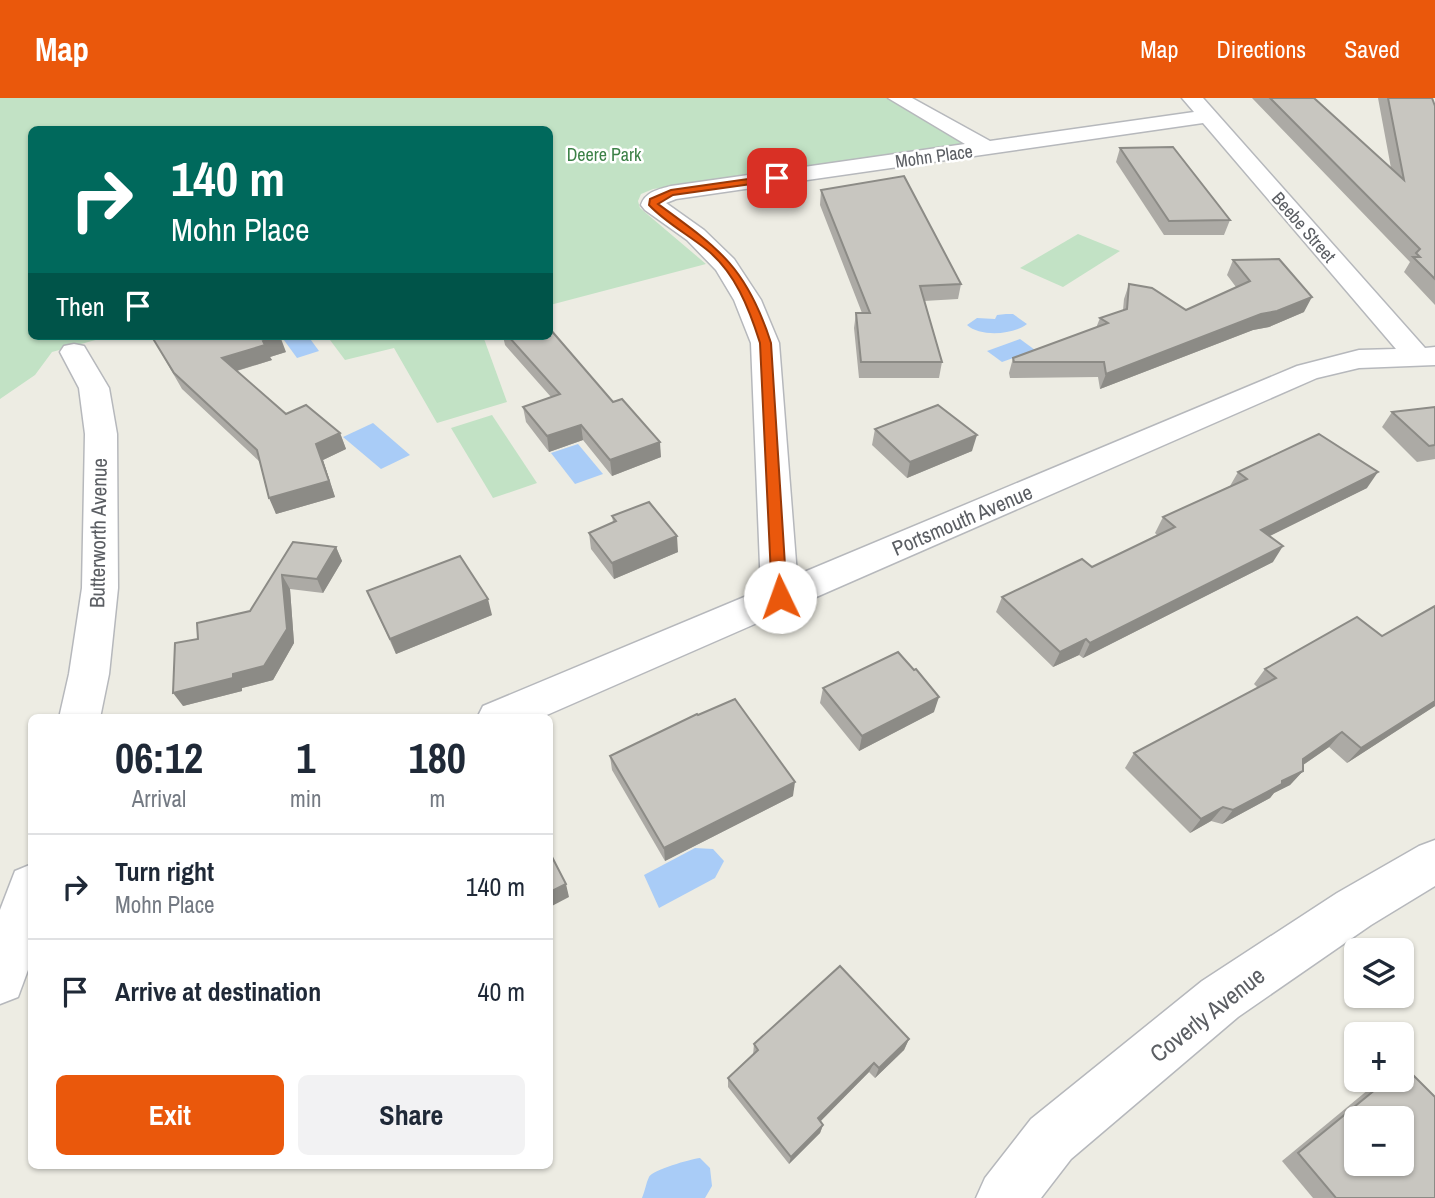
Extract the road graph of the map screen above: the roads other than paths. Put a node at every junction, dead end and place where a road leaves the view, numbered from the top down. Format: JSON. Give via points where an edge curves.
{"nodes":[{"id":1,"x":898,"y":98,"type":"edge"},
{"id":2,"x":1192,"y":98,"type":"edge"},
{"id":3,"x":1208,"y":116,"type":"junction"},
{"id":4,"x":989,"y":149,"type":"junction"},
{"id":5,"x":74,"y":352,"type":"dead end"},
{"id":6,"x":1426,"y":356,"type":"edge"},
{"id":7,"x":780,"y":597,"type":"junction"},
{"id":8,"x":80,"y":714,"type":"edge"},
{"id":9,"x":506,"y":714,"type":"edge"},
{"id":10,"x":1435,"y":860,"type":"edge"},
{"id":11,"x":28,"y":907,"type":"edge"},
{"id":12,"x":0,"y":979,"type":"edge"},
{"id":13,"x":1005,"y":1198,"type":"edge"}],
"edges":[{"from":1,"to":4,"type":"street"},
{"from":2,"to":3,"type":"street","name":"Beebe Street"},
{"from":3,"to":4,"type":"street","name":"Mohn Place"},
{"from":3,"to":6,"type":"street","name":"Beebe Street"},
{"from":4,"to":7,"type":"street","name":"Mohn Place","via":[[671,193],[654,201],[653,205],[712,248],[755,309],[765,343]]},
{"from":5,"to":8,"type":"street","name":"Butterworth Avenue","via":[[94,388],[101,434],[100,588]]},
{"from":6,"to":7,"type":"street","name":"Portsmouth Avenue","via":[[1359,359],[1307,372]]},
{"from":7,"to":9,"type":"street","name":"Portsmouth Avenue"},
{"from":10,"to":13,"type":"street","name":"Coverly Avenue","via":[[1220,999],[1051,1139]]},
{"from":11,"to":12,"type":"street"}]}
